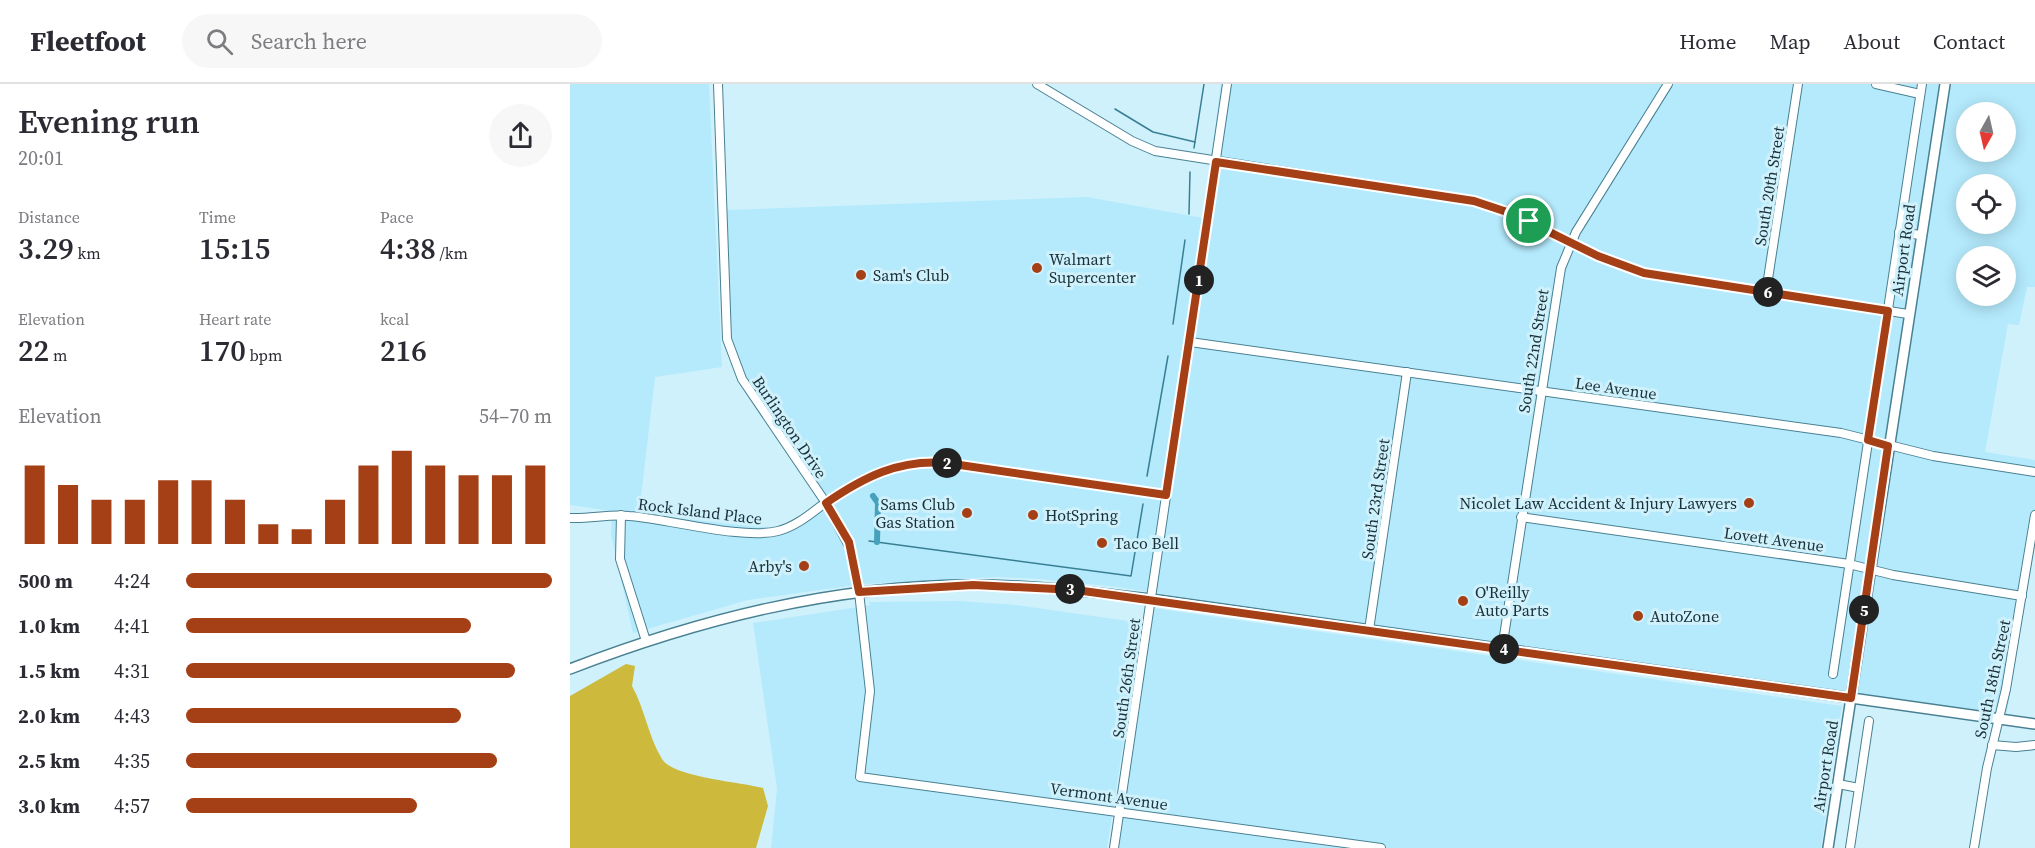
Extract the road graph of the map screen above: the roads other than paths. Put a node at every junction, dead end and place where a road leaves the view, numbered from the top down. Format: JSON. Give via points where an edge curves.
{"nodes":[{"id":1,"x":718,"y":84,"type":"edge"},
{"id":2,"x":1037,"y":84,"type":"edge"},
{"id":3,"x":1227,"y":84,"type":"edge"},
{"id":4,"x":1668,"y":84,"type":"edge"},
{"id":5,"x":1798,"y":84,"type":"edge"},
{"id":6,"x":1876,"y":84,"type":"edge"},
{"id":7,"x":1922,"y":84,"type":"edge"},
{"id":8,"x":1945,"y":84,"type":"edge"},
{"id":9,"x":1920,"y":94,"type":"junction"},
{"id":10,"x":1216,"y":162,"type":"junction"},
{"id":11,"x":1899,"y":232,"type":"junction"},
{"id":12,"x":1920,"y":235,"type":"junction"},
{"id":13,"x":1571,"y":242,"type":"junction"},
{"id":14,"x":1766,"y":292,"type":"junction"},
{"id":15,"x":1888,"y":311,"type":"junction"},
{"id":16,"x":1908,"y":314,"type":"junction"},
{"id":17,"x":1190,"y":342,"type":"junction"},
{"id":18,"x":1407,"y":372,"type":"junction"},
{"id":19,"x":1540,"y":391,"type":"junction"},
{"id":20,"x":1868,"y":440,"type":"junction"},
{"id":21,"x":1888,"y":446,"type":"junction"},
{"id":22,"x":2035,"y":472,"type":"edge"},
{"id":23,"x":1166,"y":495,"type":"junction"},
{"id":24,"x":826,"y":503,"type":"junction"},
{"id":25,"x":621,"y":515,"type":"junction"},
{"id":26,"x":2035,"y":515,"type":"edge"},
{"id":27,"x":570,"y":518,"type":"edge"},
{"id":28,"x":1521,"y":518,"type":"junction"},
{"id":29,"x":1849,"y":564,"type":"junction"},
{"id":30,"x":1870,"y":571,"type":"junction"},
{"id":31,"x":859,"y":592,"type":"junction"},
{"id":32,"x":2022,"y":596,"type":"junction"},
{"id":33,"x":1151,"y":599,"type":"junction"},
{"id":34,"x":1369,"y":630,"type":"junction"},
{"id":35,"x":646,"y":641,"type":"junction"},
{"id":36,"x":1502,"y":649,"type":"junction"},
{"id":37,"x":570,"y":669,"type":"edge"},
{"id":38,"x":1833,"y":674,"type":"dead end"},
{"id":39,"x":1851,"y":698,"type":"junction"},
{"id":40,"x":1999,"y":719,"type":"junction"},
{"id":41,"x":1869,"y":721,"type":"dead end"},
{"id":42,"x":2035,"y":724,"type":"edge"},
{"id":43,"x":1992,"y":745,"type":"junction"},
{"id":44,"x":2035,"y":745,"type":"edge"},
{"id":45,"x":860,"y":777,"type":"joint"},
{"id":46,"x":1838,"y":784,"type":"junction"},
{"id":47,"x":1859,"y":788,"type":"junction"},
{"id":48,"x":1120,"y":811,"type":"junction"},
{"id":49,"x":1114,"y":848,"type":"edge"},
{"id":50,"x":1381,"y":848,"type":"edge"},
{"id":51,"x":1828,"y":848,"type":"edge"},
{"id":52,"x":1850,"y":848,"type":"edge"},
{"id":53,"x":1974,"y":848,"type":"edge"}],
"edges":[{"from":1,"to":24,"type":"street","name":"Burlington Drive","via":[[728,345],[742,380]]},
{"from":2,"to":10,"type":"street","via":[[1143,147]]},
{"from":3,"to":10,"type":"street","name":"South 26th Street"},
{"from":4,"to":13,"type":"street","name":"South 22nd Street"},
{"from":5,"to":14,"type":"street","name":"South 20th Street"},
{"from":6,"to":9,"type":"street"},
{"from":7,"to":9,"type":"street"},
{"from":8,"to":12,"type":"main road","name":"Airport Road"},
{"from":9,"to":11,"type":"street"},
{"from":10,"to":13,"type":"street","via":[[1474,201],[1513,214]]},
{"from":10,"to":17,"type":"street","name":"South 26th Street"},
{"from":11,"to":12,"type":"street"},
{"from":11,"to":15,"type":"street"},
{"from":12,"to":16,"type":"main road","name":"Airport Road"},
{"from":13,"to":14,"type":"street","via":[[1644,273]]},
{"from":13,"to":19,"type":"street","name":"South 22nd Street","via":[[1557,285]]},
{"from":14,"to":15,"type":"street"},
{"from":15,"to":16,"type":"street"},
{"from":15,"to":20,"type":"street"},
{"from":16,"to":21,"type":"main road","name":"Airport Road"},
{"from":17,"to":18,"type":"street","name":"Lee Avenue"},
{"from":17,"to":23,"type":"street","name":"South 26th Street"},
{"from":18,"to":19,"type":"street","name":"Lee Avenue"},
{"from":18,"to":34,"type":"street","name":"South 23rd Street"},
{"from":19,"to":20,"type":"street","name":"Lee Avenue"},
{"from":19,"to":28,"type":"street","name":"South 22nd Street"},
{"from":20,"to":21,"type":"street","name":"Lee Avenue"},
{"from":20,"to":29,"type":"street"},
{"from":21,"to":22,"type":"street","name":"Lee Avenue"},
{"from":21,"to":30,"type":"main road","name":"Airport Road"},
{"from":23,"to":24,"type":"street","name":"Rock Island Place","via":[[923,462],[871,475]]},
{"from":23,"to":33,"type":"street","name":"South 26th Street"},
{"from":24,"to":25,"type":"street","name":"Rock Island Place","via":[[790,527],[763,533]]},
{"from":24,"to":31,"type":"street","name":"Burlington Drive","via":[[849,542]]},
{"from":25,"to":27,"type":"street","name":"Rock Island Place"},
{"from":25,"to":35,"type":"street","via":[[620,559]]},
{"from":26,"to":32,"type":"street","name":"South 18th Street"},
{"from":28,"to":29,"type":"street","name":"Lovett Avenue"},
{"from":28,"to":36,"type":"street","name":"South 22nd Street"},
{"from":29,"to":30,"type":"street","name":"Lovett Avenue"},
{"from":29,"to":38,"type":"street"},
{"from":30,"to":32,"type":"street","name":"Lovett Avenue"},
{"from":30,"to":39,"type":"main road","name":"Airport Road"},
{"from":31,"to":33,"type":"main road","via":[[985,585]]},
{"from":31,"to":35,"type":"main road","via":[[749,612]]},
{"from":31,"to":45,"type":"street","name":"Burlington Drive","via":[[870,692]]},
{"from":32,"to":40,"type":"street","name":"South 18th Street"},
{"from":33,"to":34,"type":"main road"},
{"from":33,"to":48,"type":"street","name":"South 26th Street"},
{"from":34,"to":36,"type":"main road"},
{"from":35,"to":37,"type":"main road"},
{"from":36,"to":39,"type":"main road"},
{"from":39,"to":40,"type":"main road"},
{"from":39,"to":46,"type":"main road","name":"Airport Road"},
{"from":40,"to":42,"type":"main road"},
{"from":40,"to":43,"type":"street","name":"South 18th Street"},
{"from":41,"to":47,"type":"street"},
{"from":43,"to":44,"type":"street"},
{"from":43,"to":53,"type":"street","name":"South 18th Street"},
{"from":45,"to":48,"type":"street","name":"Vermont Avenue"},
{"from":46,"to":47,"type":"street"},
{"from":46,"to":51,"type":"main road","name":"Airport Road"},
{"from":47,"to":52,"type":"street"},
{"from":48,"to":49,"type":"street","name":"South 26th Street"},
{"from":48,"to":50,"type":"street","name":"Vermont Avenue"}]}
